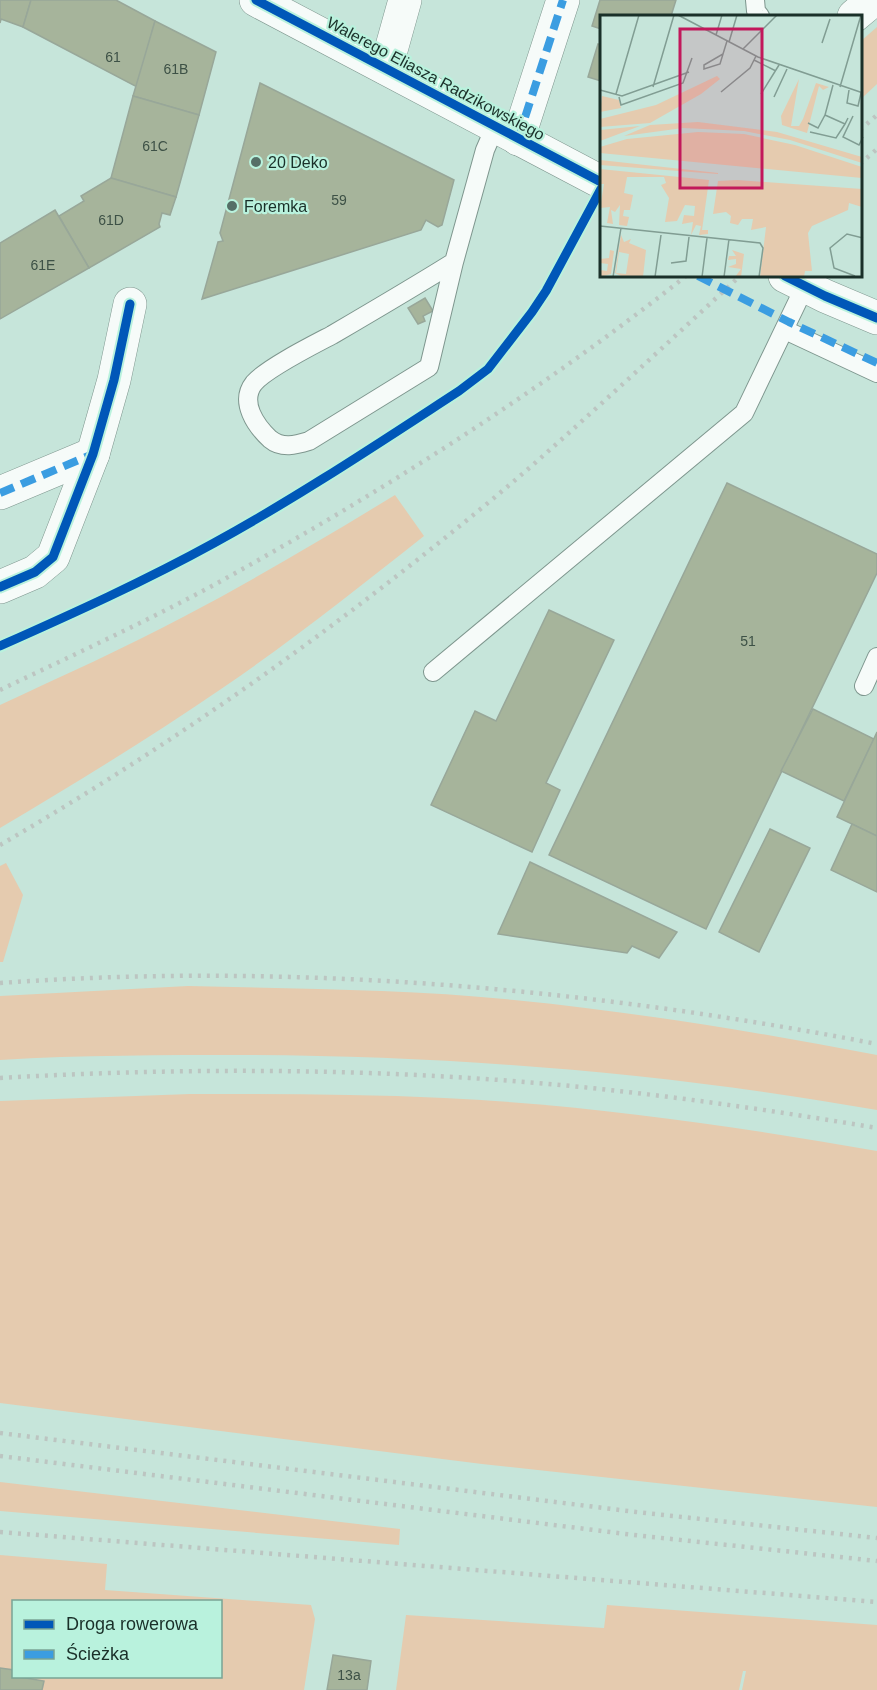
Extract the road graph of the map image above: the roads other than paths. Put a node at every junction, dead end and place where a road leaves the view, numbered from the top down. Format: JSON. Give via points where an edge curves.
{"nodes":[{"id":1,"x":256,"y":0,"type":"edge"},
{"id":2,"x":405,"y":0,"type":"edge"},
{"id":3,"x":563,"y":0,"type":"edge"},
{"id":4,"x":754,"y":0,"type":"edge"},
{"id":5,"x":873,"y":0,"type":"edge"},
{"id":6,"x":759,"y":15,"type":"edge"},
{"id":7,"x":855,"y":15,"type":"edge"},
{"id":8,"x":386,"y":69,"type":"junction"},
{"id":9,"x":507,"y":133,"type":"junction"},
{"id":10,"x":600,"y":181,"type":"edge"},
{"id":11,"x":454,"y":262,"type":"junction"},
{"id":12,"x":795,"y":281,"type":"edge"},
{"id":13,"x":130,"y":304,"type":"dead end"},
{"id":14,"x":877,"y":318,"type":"edge"},
{"id":15,"x":785,"y":330,"type":"junction"},
{"id":16,"x":877,"y":373,"type":"edge"},
{"id":17,"x":93,"y":453,"type":"junction"},
{"id":18,"x":0,"y":493,"type":"edge"},
{"id":19,"x":0,"y":587,"type":"edge"},
{"id":20,"x":877,"y":657,"type":"edge"},
{"id":21,"x":433,"y":672,"type":"dead end"},
{"id":22,"x":864,"y":686,"type":"dead end"}],
"edges":[{"from":1,"to":8,"type":"street","name":"Walerego Eliasza Radzikowskiego"},
{"from":2,"to":8,"type":"street"},
{"from":3,"to":9,"type":"street","name":"Walerego Eliasza Radzikowskiego"},
{"from":4,"to":6,"type":"lane"},
{"from":5,"to":7,"type":"street"},
{"from":8,"to":9,"type":"street","name":"Walerego Eliasza Radzikowskiego"},
{"from":9,"to":10,"type":"street","name":"Walerego Eliasza Radzikowskiego"},
{"from":9,"to":11,"type":"lane","via":[[485,150]]},
{"from":11,"to":11,"type":"lane","via":[[429,367],[295,446],[272,441],[258,426],[248,408],[254,383]]},
{"from":12,"to":14,"type":"street"},
{"from":12,"to":15,"type":"lane"},
{"from":13,"to":17,"type":"street"},
{"from":15,"to":16,"type":"lane"},
{"from":15,"to":21,"type":"lane","via":[[744,412]]},
{"from":17,"to":18,"type":"street"},
{"from":17,"to":19,"type":"street","via":[[53,557],[35,572]]},
{"from":20,"to":22,"type":"lane"}]}
